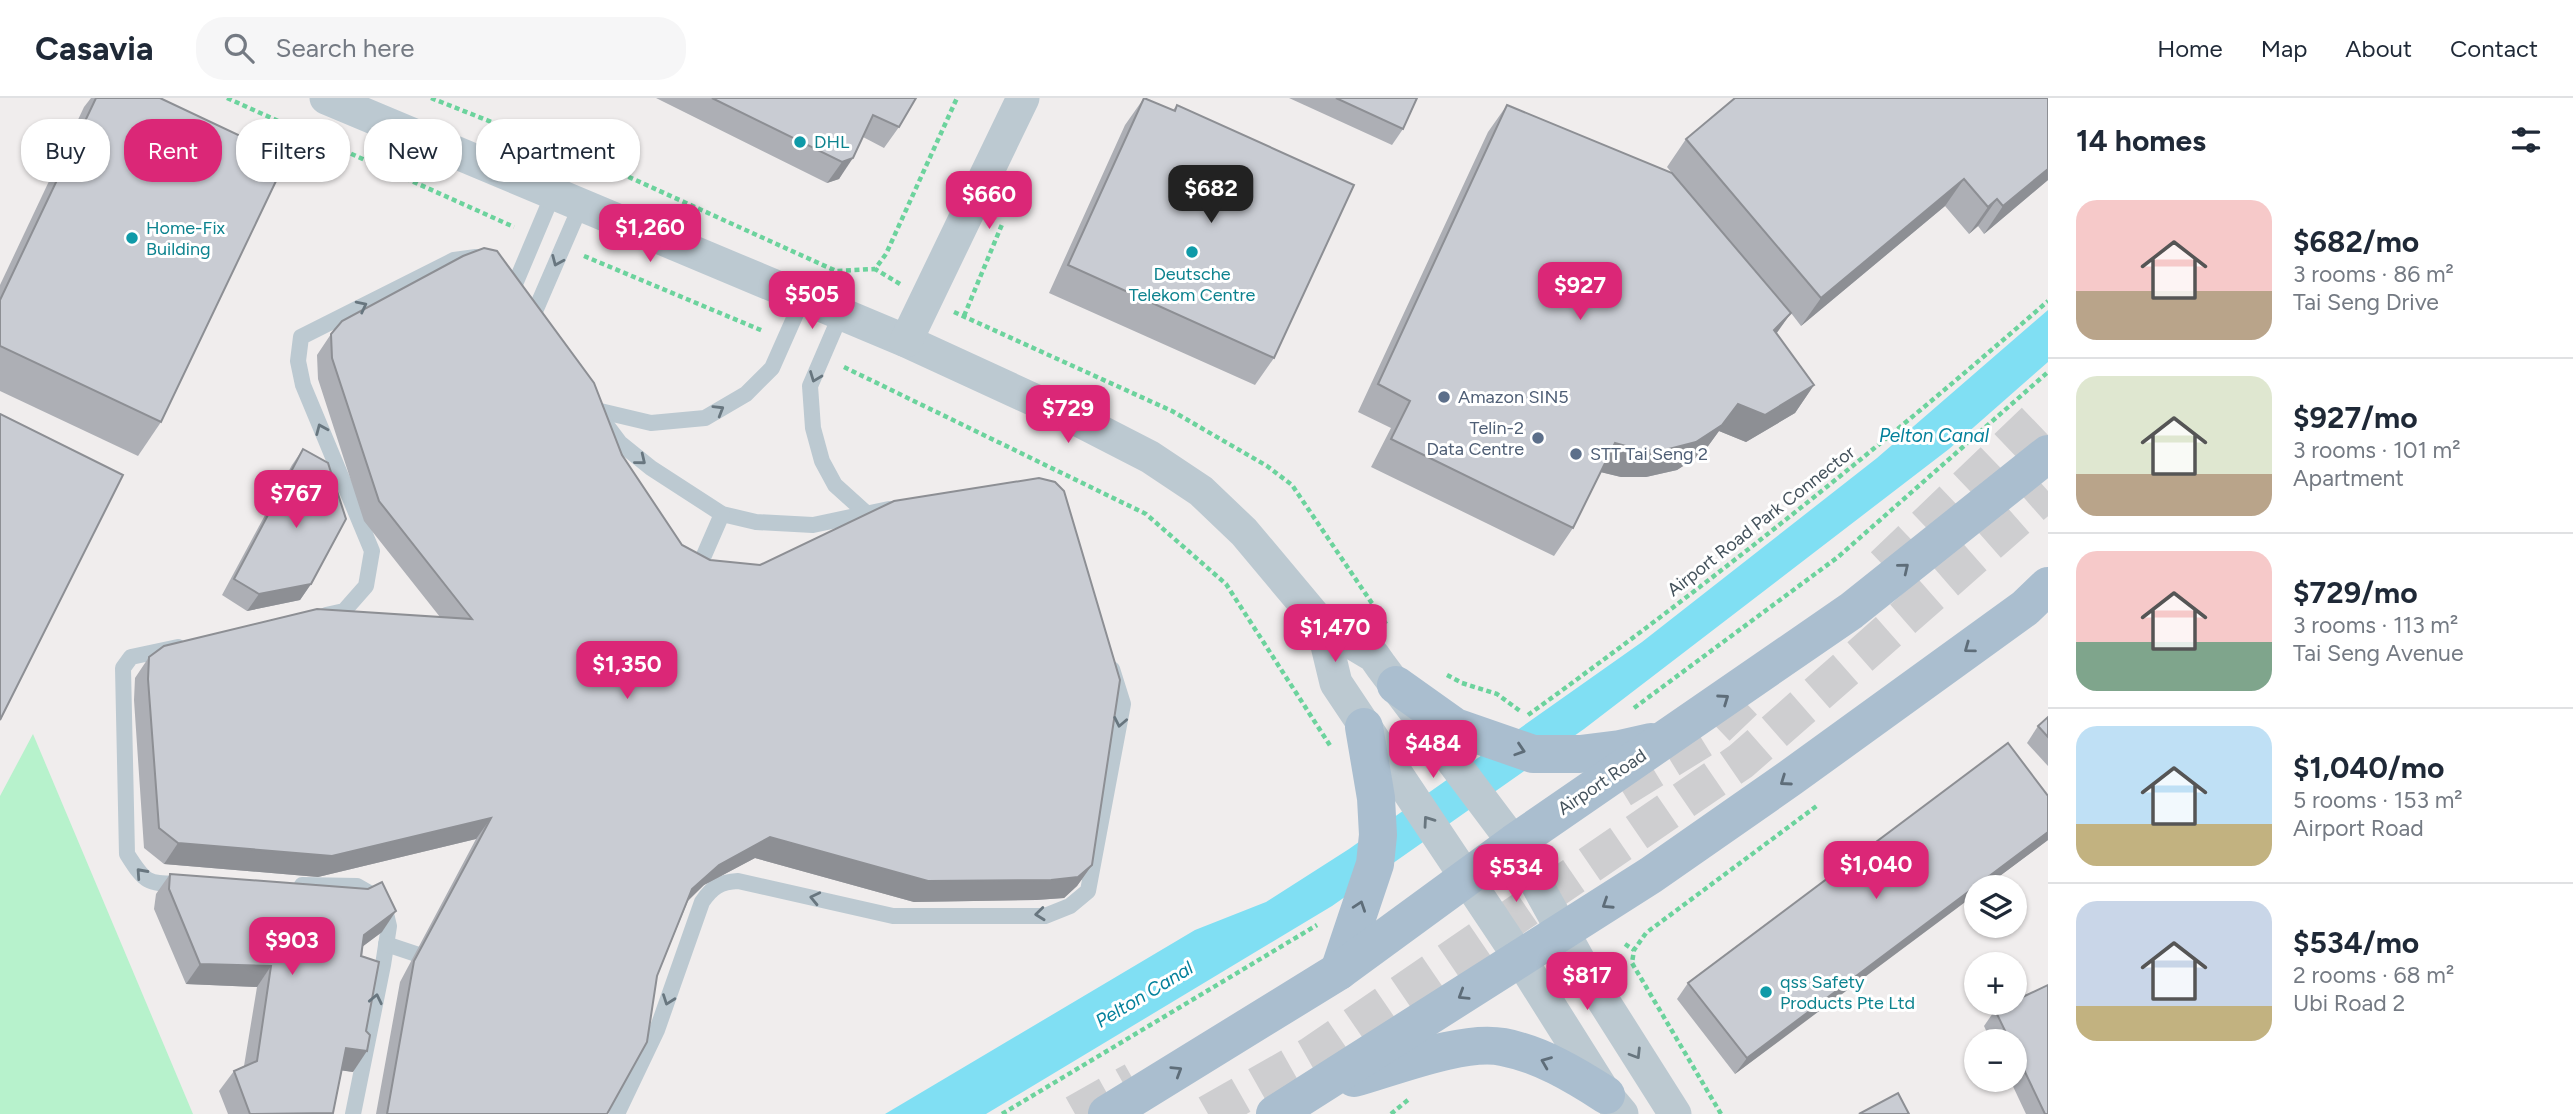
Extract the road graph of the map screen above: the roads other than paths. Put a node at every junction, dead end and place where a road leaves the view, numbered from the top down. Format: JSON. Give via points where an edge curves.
{"nodes":[{"id":1,"x":326,"y":98,"type":"edge"},
{"id":2,"x":1023,"y":98,"type":"edge"},
{"id":3,"x":567,"y":199,"type":"junction"},
{"id":4,"x":513,"y":289,"type":"junction"},
{"id":5,"x":803,"y":298,"type":"junction"},
{"id":6,"x":841,"y":314,"type":"junction"},
{"id":7,"x":906,"y":341,"type":"junction"},
{"id":8,"x":582,"y":389,"type":"edge"},
{"id":9,"x":596,"y":410,"type":"junction"},
{"id":10,"x":2048,"y":454,"type":"edge"},
{"id":11,"x":910,"y":506,"type":"edge"},
{"id":12,"x":866,"y":513,"type":"junction"},
{"id":13,"x":722,"y":514,"type":"junction"},
{"id":14,"x":690,"y":586,"type":"edge"},
{"id":15,"x":2048,"y":586,"type":"edge"},
{"id":16,"x":307,"y":619,"type":"edge"},
{"id":17,"x":1322,"y":625,"type":"junction"},
{"id":18,"x":199,"y":642,"type":"edge"},
{"id":19,"x":1107,"y":652,"type":"edge"},
{"id":20,"x":1396,"y":685,"type":"junction"},
{"id":21,"x":1364,"y":727,"type":"junction"},
{"id":22,"x":1668,"y":738,"type":"junction"},
{"id":23,"x":1514,"y":843,"type":"junction"},
{"id":24,"x":1467,"y":878,"type":"junction"},
{"id":25,"x":204,"y":884,"type":"edge"},
{"id":26,"x":283,"y":885,"type":"edge"},
{"id":27,"x":1563,"y":933,"type":"junction"},
{"id":28,"x":386,"y":944,"type":"junction"},
{"id":29,"x":1521,"y":960,"type":"junction"},
{"id":30,"x":450,"y":965,"type":"edge"},
{"id":31,"x":1339,"y":971,"type":"junction"},
{"id":32,"x":1315,"y":1089,"type":"junction"},
{"id":33,"x":1614,"y":1104,"type":"edge"},
{"id":34,"x":353,"y":1114,"type":"edge"},
{"id":35,"x":617,"y":1114,"type":"edge"},
{"id":36,"x":1107,"y":1114,"type":"tunnel mouth"},
{"id":37,"x":1275,"y":1114,"type":"edge"},
{"id":38,"x":1675,"y":1114,"type":"edge"}],
"edges":[{"from":1,"to":3,"type":"street"},
{"from":2,"to":7,"type":"street"},
{"from":3,"to":4,"type":"lane","via":[[536,236]]},
{"from":3,"to":4,"type":"lane","one_way":true,"via":[[563,247],[537,322]]},
{"from":3,"to":5,"type":"street"},
{"from":16,"to":4,"type":"lane","one_way":true,"via":[[344,611],[366,586],[378,549],[303,385],[298,361],[301,337],[454,260],[478,257],[498,268]]},
{"from":5,"to":6,"type":"street"},
{"from":9,"to":5,"type":"lane","one_way":true,"via":[[651,423],[705,418],[746,394],[772,368]]},
{"from":6,"to":7,"type":"street"},
{"from":6,"to":12,"type":"lane","one_way":true,"via":[[810,386],[813,428],[835,485]]},
{"from":7,"to":17,"type":"street","via":[[1080,421],[1150,457],[1201,491],[1244,532]]},
{"from":8,"to":9,"type":"lane"},
{"from":9,"to":13,"type":"lane","one_way":true,"via":[[614,446]]},
{"from":22,"to":10,"type":"main road","name":"Airport Road","one_way":true,"via":[[1851,611]]},
{"from":11,"to":12,"type":"lane","via":[[885,516]]},
{"from":12,"to":13,"type":"lane","via":[[813,526]]},
{"from":13,"to":14,"type":"lane"},
{"from":15,"to":27,"type":"main road","one_way":true,"via":[[2025,608],[1790,778]]},
{"from":17,"to":20,"type":"street","via":[[1374,656]]},
{"from":17,"to":21,"type":"street","via":[[1336,683]]},
{"from":25,"to":18,"type":"lane","one_way":true,"via":[[150,883],[127,854],[123,668],[131,657]]},
{"from":19,"to":35,"type":"lane","one_way":true,"via":[[1124,704],[1088,891],[1070,906],[1045,916],[907,909],[893,916],[738,881],[710,883]]},
{"from":20,"to":22,"type":"main road","one_way":true,"via":[[1455,727],[1533,754],[1593,753]]},
{"from":20,"to":23,"type":"street"},
{"from":24,"to":21,"type":"street","one_way":true},
{"from":31,"to":21,"type":"main road","one_way":true,"via":[[1375,864],[1378,835]]},
{"from":22,"to":23,"type":"main road","name":"Airport Road"},
{"from":23,"to":24,"type":"main road","name":"Airport Road"},
{"from":23,"to":27,"type":"street"},
{"from":24,"to":29,"type":"street"},
{"from":24,"to":31,"type":"main road","name":"Airport Road"},
{"from":26,"to":28,"type":"lane","via":[[310,879],[357,886],[383,901],[389,926]]},
{"from":27,"to":29,"type":"main road"},
{"from":27,"to":38,"type":"street","one_way":true},
{"from":28,"to":30,"type":"lane"},
{"from":34,"to":28,"type":"lane","one_way":true},
{"from":29,"to":32,"type":"main road","one_way":true},
{"from":29,"to":33,"type":"street"},
{"from":36,"to":31,"type":"main road","name":"Airport Road","one_way":true},
{"from":33,"to":32,"type":"main road","one_way":true,"via":[[1568,1071],[1501,1046],[1459,1048]]},
{"from":32,"to":37,"type":"main road"}]}
